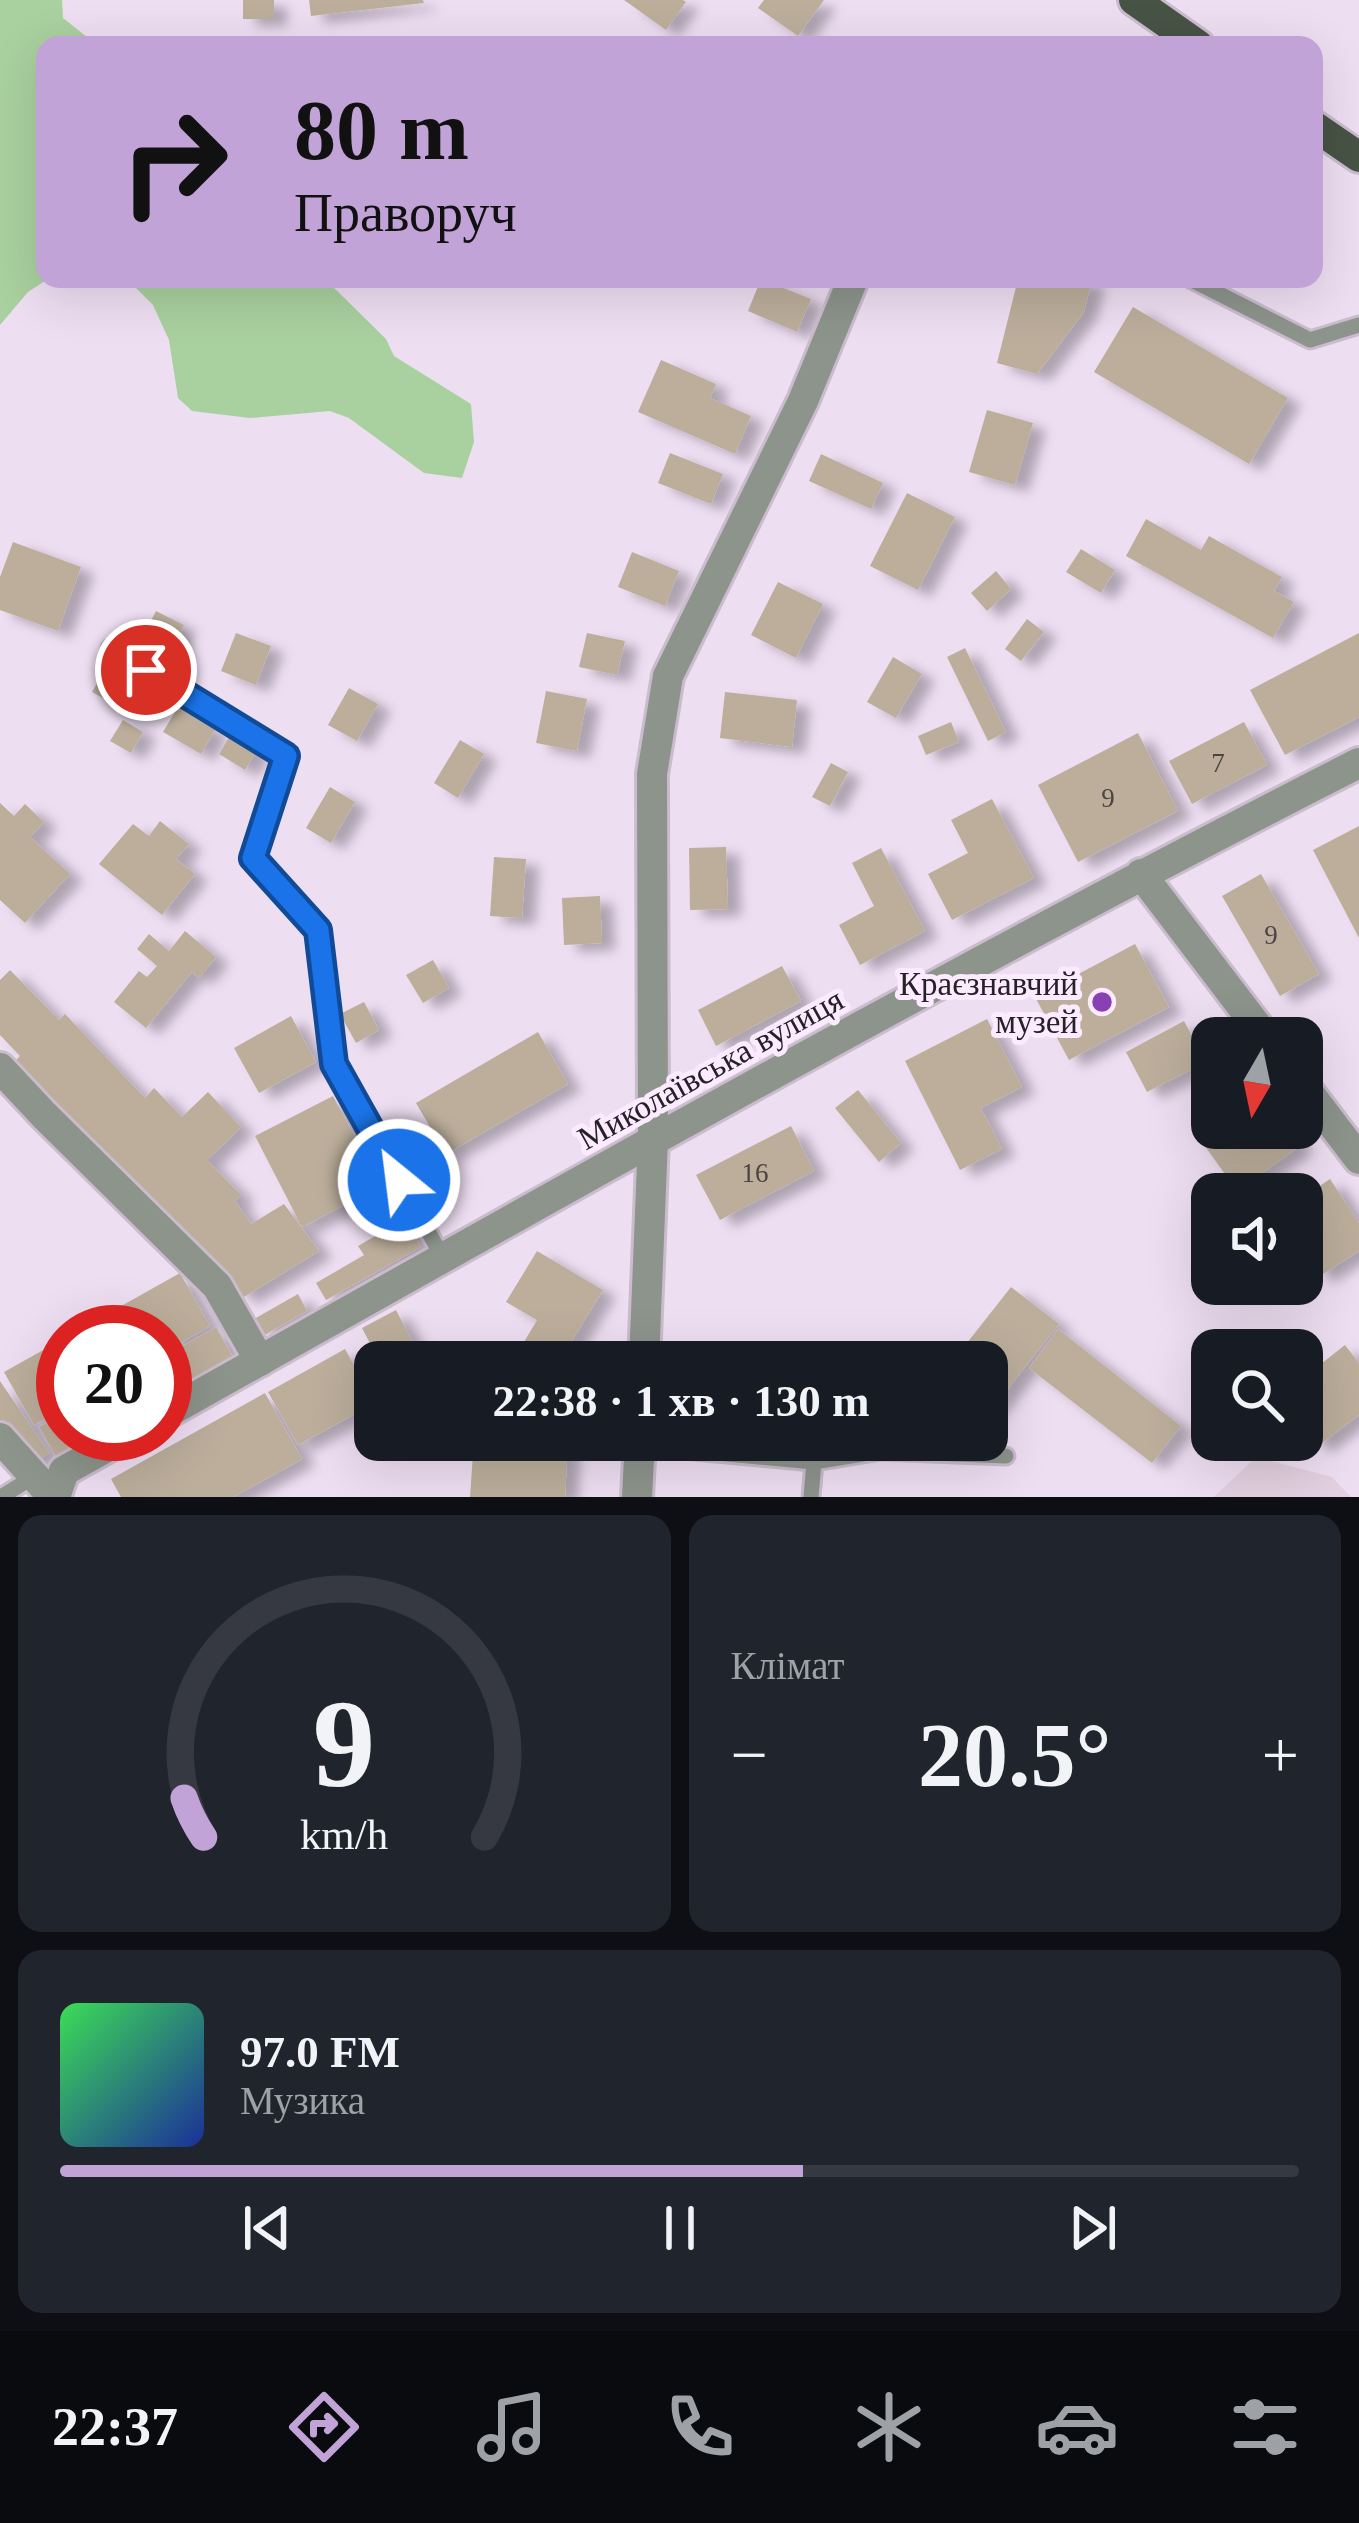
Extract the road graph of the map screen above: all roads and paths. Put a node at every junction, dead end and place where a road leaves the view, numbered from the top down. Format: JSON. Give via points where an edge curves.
{"nodes":[{"id":1,"x":1134,"y":0,"type":"edge"},
{"id":2,"x":1185,"y":36,"type":"edge"},
{"id":3,"x":1323,"y":132,"type":"edge"},
{"id":4,"x":1359,"y":157,"type":"edge"},
{"id":5,"x":849,"y":288,"type":"edge"},
{"id":6,"x":1208,"y":288,"type":"edge"},
{"id":7,"x":1359,"y":325,"type":"edge"},
{"id":8,"x":110,"y":648,"type":"dead end"},
{"id":9,"x":1359,"y":763,"type":"edge"},
{"id":10,"x":1141,"y":874,"type":"junction"},
{"id":11,"x":1250,"y":1017,"type":"edge"},
{"id":12,"x":0,"y":1068,"type":"edge"},
{"id":13,"x":1323,"y":1112,"type":"edge"},
{"id":14,"x":653,"y":1139,"type":"junction"},
{"id":15,"x":1359,"y":1159,"type":"edge"},
{"id":16,"x":443,"y":1258,"type":"junction"},
{"id":17,"x":645,"y":1341,"type":"edge"},
{"id":18,"x":260,"y":1361,"type":"junction"},
{"id":19,"x":192,"y":1399,"type":"edge"},
{"id":20,"x":0,"y":1438,"type":"edge"},
{"id":21,"x":82,"y":1461,"type":"edge"},
{"id":22,"x":639,"y":1461,"type":"edge"},
{"id":23,"x":805,"y":1461,"type":"edge"},
{"id":24,"x":820,"y":1461,"type":"edge"},
{"id":25,"x":814,"y":1462,"type":"junction"},
{"id":26,"x":47,"y":1490,"type":"edge"},
{"id":27,"x":1,"y":1497,"type":"edge"},
{"id":28,"x":637,"y":1497,"type":"edge"},
{"id":29,"x":811,"y":1497,"type":"edge"}],
"edges":[{"from":1,"to":2,"type":"main road"},
{"from":3,"to":4,"type":"main road"},
{"from":5,"to":14,"type":"street","via":[[668,676],[652,774]]},
{"from":6,"to":7,"type":"lane","via":[[1310,340]]},
{"from":8,"to":16,"type":"lane","via":[[286,756],[253,858],[318,930],[334,1064]]},
{"from":9,"to":10,"type":"street","name":"Миколаївська вулиця"},
{"from":10,"to":11,"type":"street"},
{"from":10,"to":14,"type":"street","name":"Миколаївська вулиця"},
{"from":12,"to":18,"type":"street","via":[[217,1286]]},
{"from":13,"to":15,"type":"street"},
{"from":14,"to":16,"type":"street","name":"Миколаївська вулиця"},
{"from":14,"to":17,"type":"street"},
{"from":16,"to":18,"type":"street","name":"Миколаївська вулиця"},
{"from":18,"to":19,"type":"street","name":"Миколаївська вулиця"},
{"from":20,"to":26,"type":"street"},
{"from":21,"to":26,"type":"street"},
{"from":22,"to":28,"type":"street"},
{"from":23,"to":25,"type":"lane"},
{"from":24,"to":25,"type":"lane"},
{"from":25,"to":29,"type":"lane"},
{"from":26,"to":27,"type":"lane"}]}
